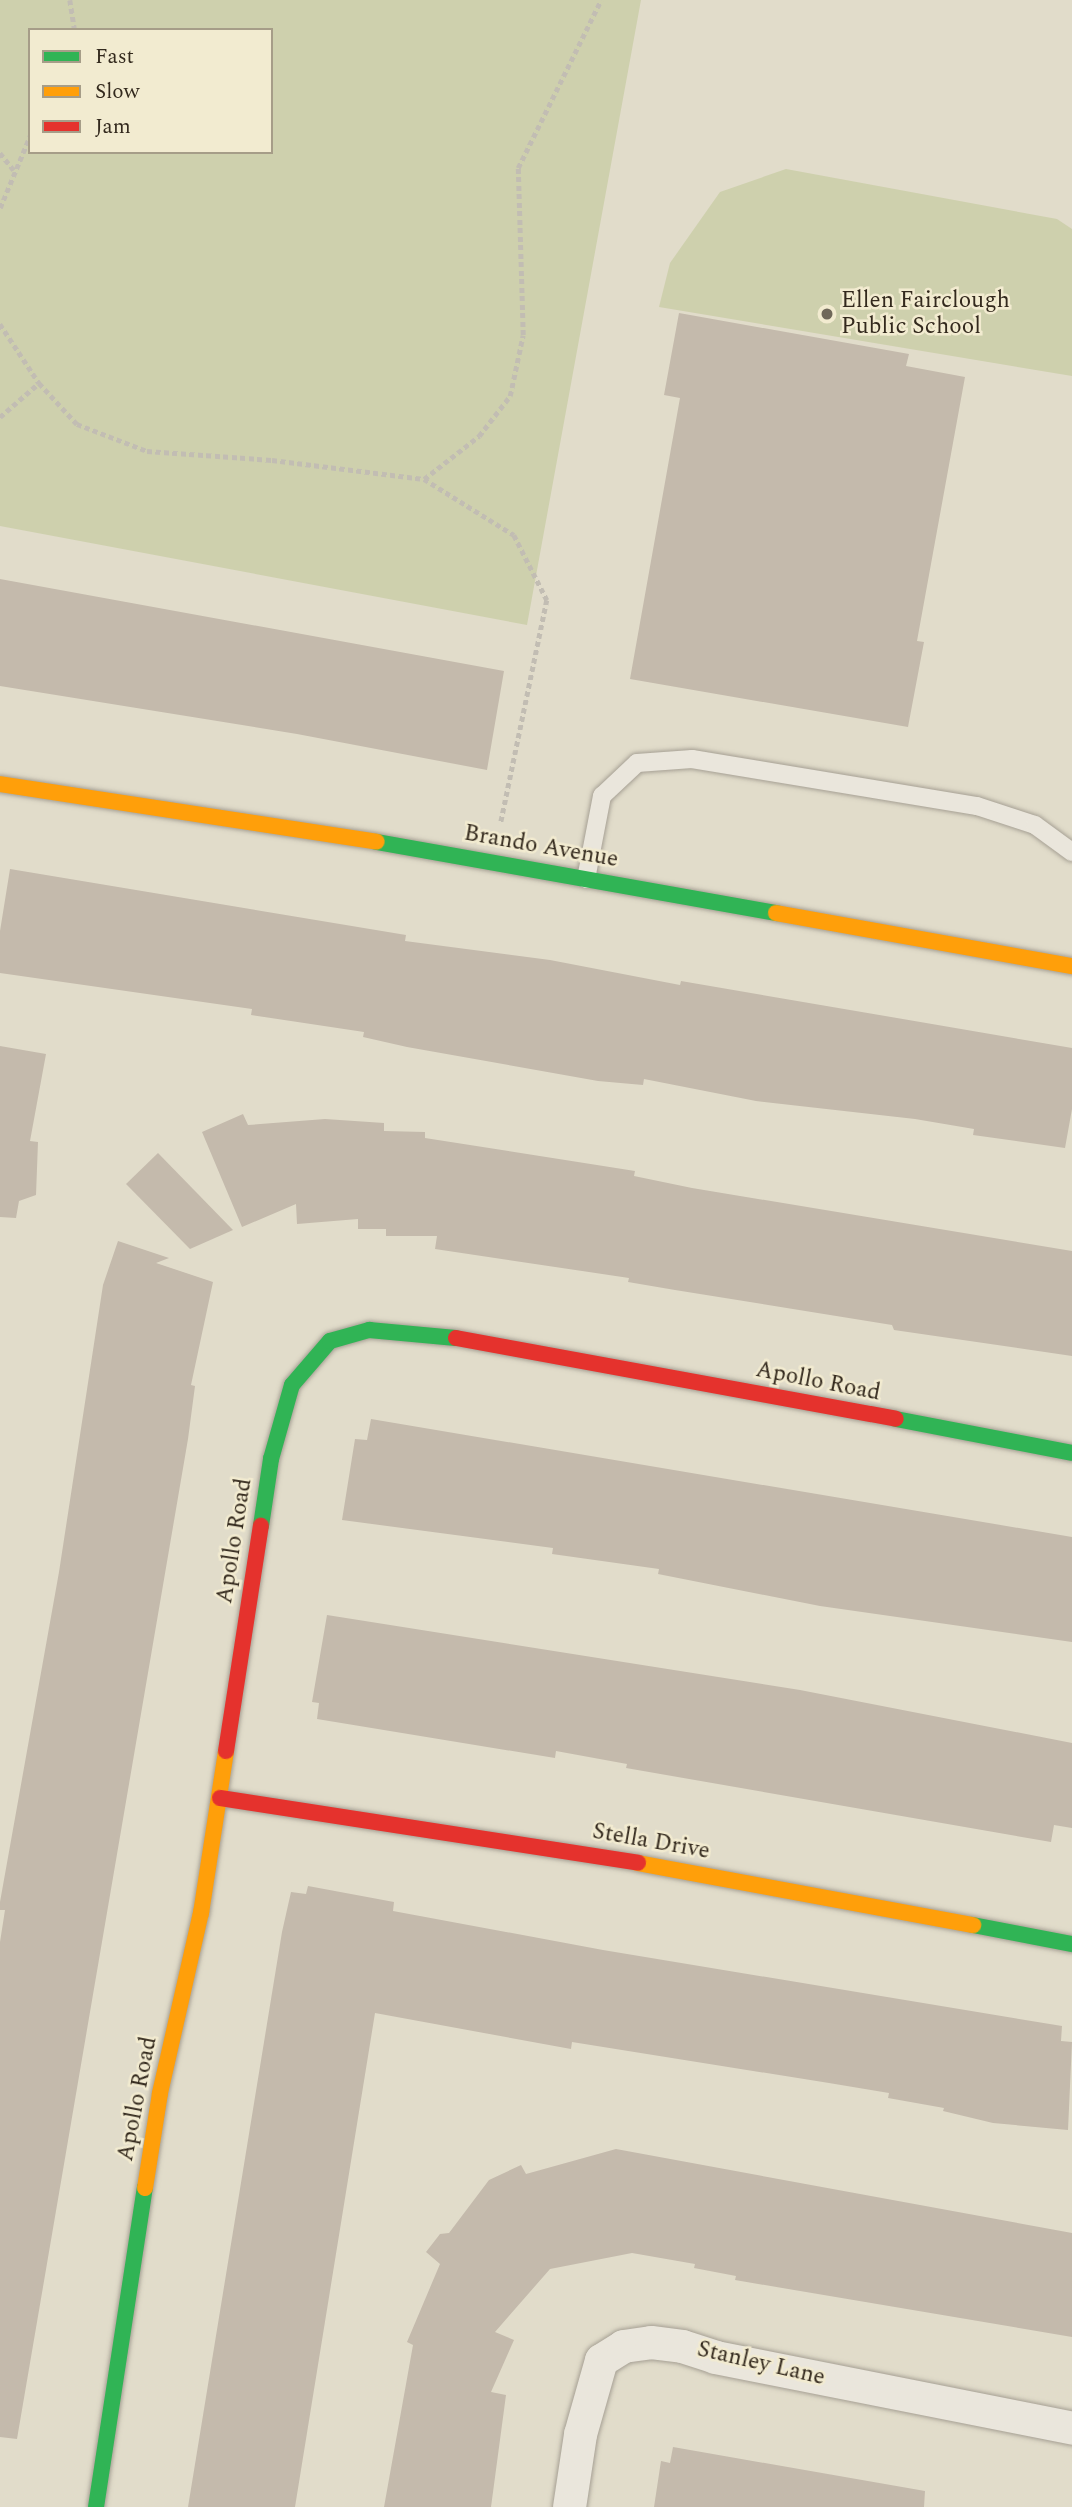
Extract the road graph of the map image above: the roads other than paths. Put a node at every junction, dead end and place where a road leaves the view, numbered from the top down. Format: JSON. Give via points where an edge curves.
{"nodes":[{"id":1,"x":0,"y":783,"type":"edge"},
{"id":2,"x":1072,"y":852,"type":"edge"},
{"id":3,"x":586,"y":878,"type":"junction"},
{"id":4,"x":1072,"y":967,"type":"edge"},
{"id":5,"x":1072,"y":1453,"type":"edge"},
{"id":6,"x":220,"y":1798,"type":"junction"},
{"id":7,"x":1072,"y":1944,"type":"edge"},
{"id":8,"x":1072,"y":2428,"type":"edge"},
{"id":9,"x":96,"y":2507,"type":"edge"},
{"id":10,"x":569,"y":2507,"type":"edge"}],
"edges":[{"from":1,"to":3,"type":"street","name":"Brando Avenue"},
{"from":2,"to":3,"type":"lane","via":[[1035,825],[977,806],[692,759],[637,763],[602,796]]},
{"from":3,"to":4,"type":"street","name":"Brando Avenue"},
{"from":5,"to":6,"type":"street","name":"Apollo Road","via":[[482,1340],[369,1329],[330,1341],[292,1385],[271,1459]]},
{"from":6,"to":7,"type":"street","name":"Stella Drive","via":[[691,1871]]},
{"from":6,"to":9,"type":"street","name":"Apollo Road","via":[[201,1913],[159,2093]]},
{"from":8,"to":10,"type":"street","name":"Stanley Lane","via":[[715,2357],[682,2346],[651,2342],[623,2346],[601,2360],[580,2434]]}]}
